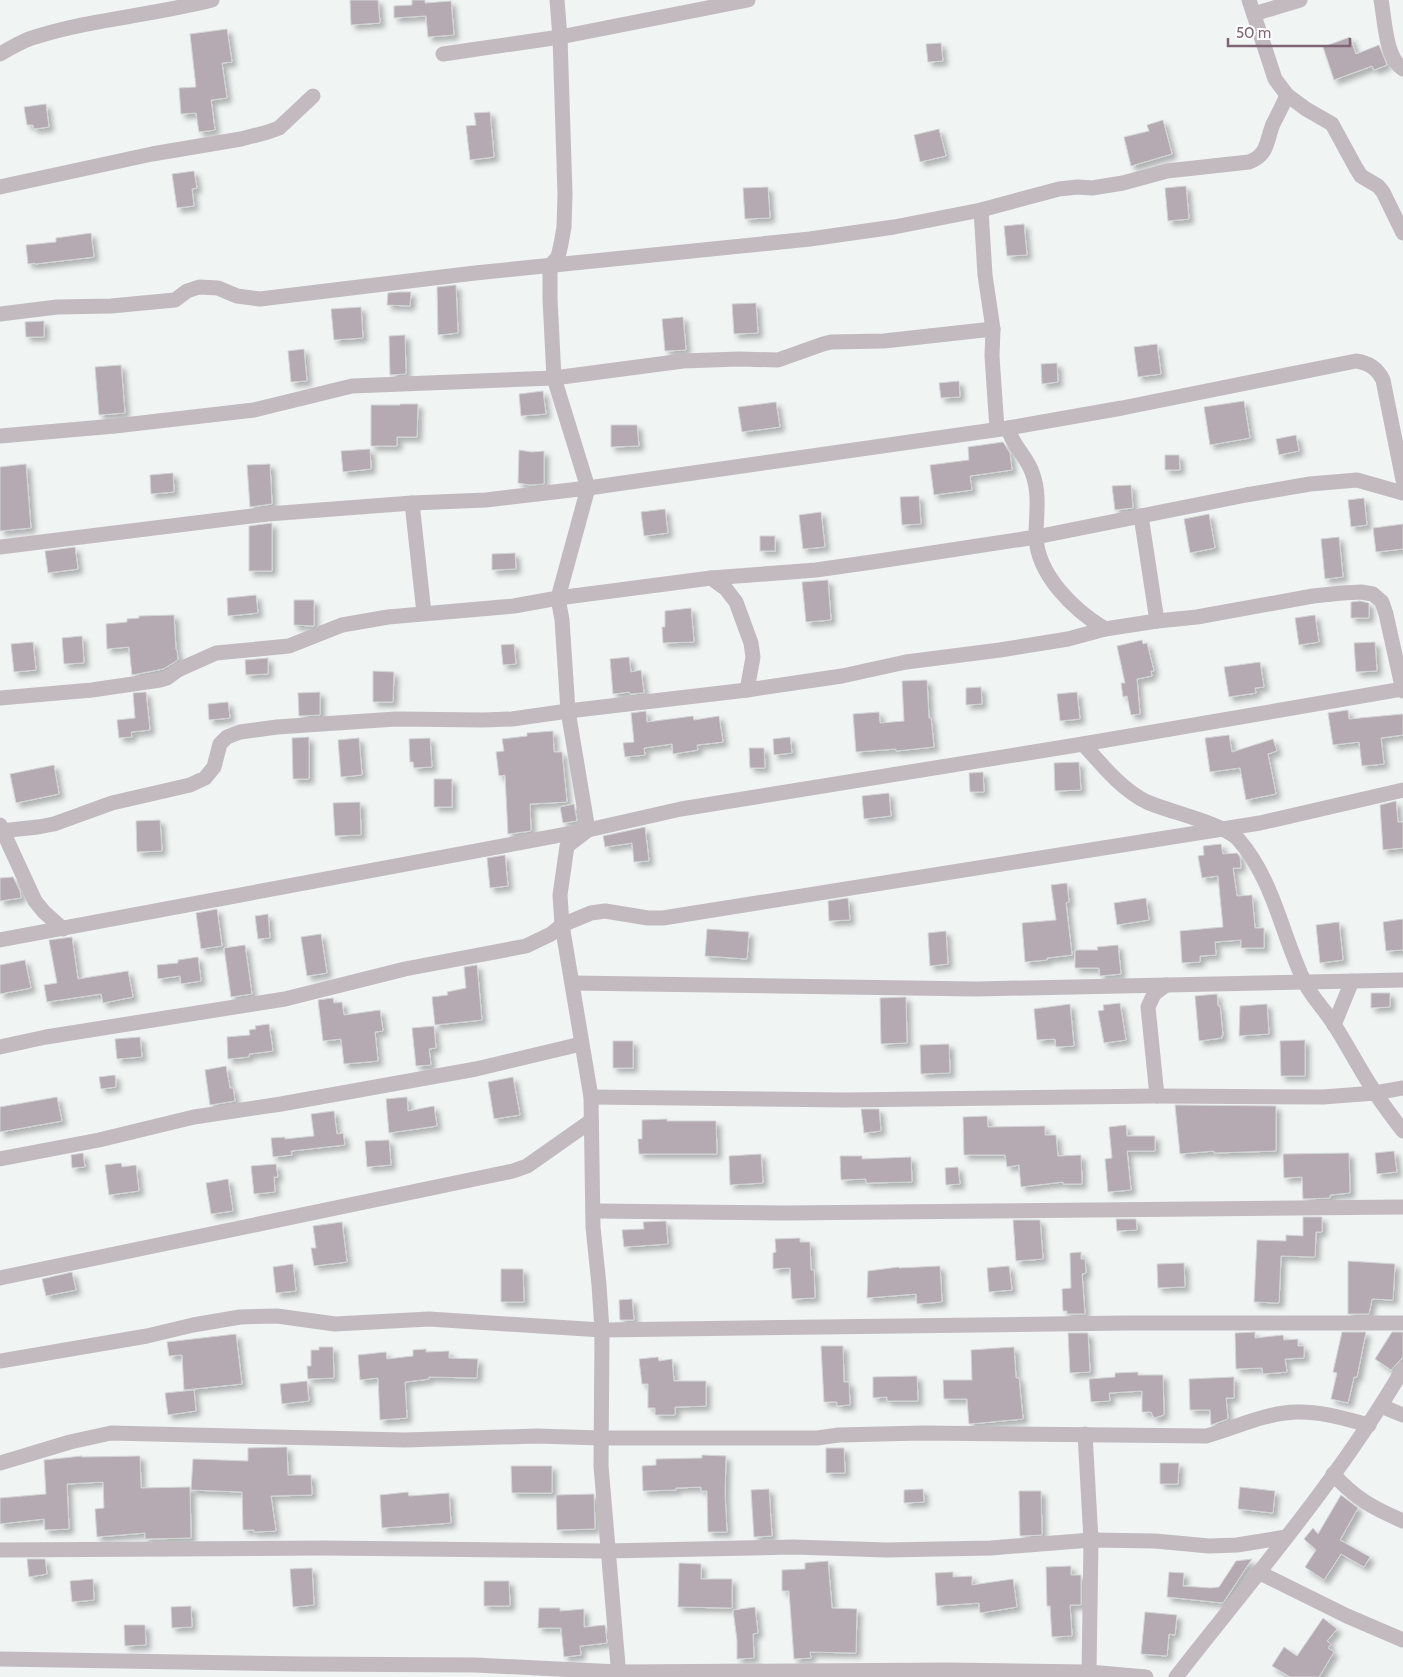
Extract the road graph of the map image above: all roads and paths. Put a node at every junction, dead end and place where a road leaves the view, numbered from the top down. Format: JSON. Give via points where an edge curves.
{"nodes":[{"id":1,"x":212,"y":0,"type":"edge"},
{"id":2,"x":557,"y":0,"type":"edge"},
{"id":3,"x":748,"y":0,"type":"edge"},
{"id":4,"x":1300,"y":0,"type":"edge"},
{"id":5,"x":1381,"y":0,"type":"edge"},
{"id":6,"x":1252,"y":7,"type":"edge"},
{"id":7,"x":560,"y":37,"type":"junction"},
{"id":8,"x":0,"y":54,"type":"edge"},
{"id":9,"x":443,"y":54,"type":"dead end"},
{"id":10,"x":1403,"y":69,"type":"edge"},
{"id":11,"x":1288,"y":95,"type":"junction"},
{"id":12,"x":313,"y":96,"type":"dead end"},
{"id":13,"x":0,"y":187,"type":"edge"},
{"id":14,"x":981,"y":210,"type":"junction"},
{"id":15,"x":1403,"y":233,"type":"edge"},
{"id":16,"x":550,"y":266,"type":"junction"},
{"id":17,"x":0,"y":314,"type":"edge"},
{"id":18,"x":993,"y":330,"type":"junction"},
{"id":19,"x":554,"y":378,"type":"junction"},
{"id":20,"x":1003,"y":429,"type":"junction"},
{"id":21,"x":0,"y":436,"type":"edge"},
{"id":22,"x":1403,"y":480,"type":"edge"},
{"id":23,"x":588,"y":488,"type":"junction"},
{"id":24,"x":1403,"y":494,"type":"edge"},
{"id":25,"x":412,"y":503,"type":"junction"},
{"id":26,"x":1141,"y":516,"type":"junction"},
{"id":27,"x":1036,"y":537,"type":"junction"},
{"id":28,"x":0,"y":547,"type":"edge"},
{"id":29,"x":711,"y":578,"type":"junction"},
{"id":30,"x":558,"y":598,"type":"junction"},
{"id":31,"x":424,"y":613,"type":"junction"},
{"id":32,"x":1157,"y":621,"type":"junction"},
{"id":33,"x":1104,"y":629,"type":"junction"},
{"id":34,"x":747,"y":690,"type":"junction"},
{"id":35,"x":1403,"y":690,"type":"edge"},
{"id":36,"x":0,"y":698,"type":"edge"},
{"id":37,"x":568,"y":710,"type":"junction"},
{"id":38,"x":1083,"y":744,"type":"junction"},
{"id":39,"x":1403,"y":790,"type":"edge"},
{"id":40,"x":1,"y":829,"type":"edge"},
{"id":41,"x":1224,"y":829,"type":"junction"},
{"id":42,"x":588,"y":830,"type":"junction"},
{"id":43,"x":562,"y":926,"type":"junction"},
{"id":44,"x":63,"y":928,"type":"junction"},
{"id":45,"x":0,"y":940,"type":"edge"},
{"id":46,"x":1403,"y":980,"type":"edge"},
{"id":47,"x":1304,"y":982,"type":"junction"},
{"id":48,"x":1352,"y":982,"type":"junction"},
{"id":49,"x":572,"y":983,"type":"junction"},
{"id":50,"x":1166,"y":985,"type":"junction"},
{"id":51,"x":1334,"y":1025,"type":"junction"},
{"id":52,"x":581,"y":1044,"type":"junction"},
{"id":53,"x":0,"y":1047,"type":"edge"},
{"id":54,"x":1403,"y":1088,"type":"edge"},
{"id":55,"x":1375,"y":1093,"type":"junction"},
{"id":56,"x":1157,"y":1096,"type":"junction"},
{"id":57,"x":591,"y":1098,"type":"junction"},
{"id":58,"x":591,"y":1121,"type":"junction"},
{"id":59,"x":1403,"y":1131,"type":"edge"},
{"id":60,"x":0,"y":1160,"type":"edge"},
{"id":61,"x":1403,"y":1207,"type":"edge"},
{"id":62,"x":592,"y":1211,"type":"junction"},
{"id":63,"x":0,"y":1278,"type":"edge"},
{"id":64,"x":1403,"y":1323,"type":"edge"},
{"id":65,"x":602,"y":1330,"type":"junction"},
{"id":66,"x":0,"y":1361,"type":"edge"},
{"id":67,"x":1403,"y":1369,"type":"edge"},
{"id":68,"x":1382,"y":1406,"type":"junction"},
{"id":69,"x":1403,"y":1415,"type":"edge"},
{"id":70,"x":1369,"y":1426,"type":"junction"},
{"id":71,"x":1085,"y":1434,"type":"junction"},
{"id":72,"x":601,"y":1438,"type":"junction"},
{"id":73,"x":0,"y":1463,"type":"edge"},
{"id":74,"x":1333,"y":1474,"type":"junction"},
{"id":75,"x":1403,"y":1521,"type":"edge"},
{"id":76,"x":1286,"y":1537,"type":"junction"},
{"id":77,"x":1091,"y":1540,"type":"junction"},
{"id":78,"x":0,"y":1550,"type":"edge"},
{"id":79,"x":607,"y":1551,"type":"junction"},
{"id":80,"x":1258,"y":1572,"type":"junction"},
{"id":81,"x":1403,"y":1640,"type":"edge"},
{"id":82,"x":0,"y":1659,"type":"edge"},
{"id":83,"x":1088,"y":1672,"type":"junction"},
{"id":84,"x":618,"y":1674,"type":"edge"},
{"id":85,"x":885,"y":1674,"type":"edge"},
{"id":86,"x":1146,"y":1677,"type":"edge"},
{"id":87,"x":1176,"y":1677,"type":"edge"}],
"edges":[{"from":1,"to":8,"type":"street","via":[[32,37]]},
{"from":2,"to":7,"type":"street"},
{"from":3,"to":7,"type":"street"},
{"from":4,"to":6,"type":"street"},
{"from":5,"to":10,"type":"street","via":[[1390,49],[1394,60]]},
{"from":6,"to":11,"type":"street","via":[[1270,68]]},
{"from":7,"to":9,"type":"street"},
{"from":7,"to":16,"type":"street","via":[[564,227],[558,257]]},
{"from":11,"to":14,"type":"street","via":[[1264,152],[1249,162],[1167,171],[1092,188],[1058,189]]},
{"from":11,"to":15,"type":"street","via":[[1332,124],[1356,168],[1383,192]]},
{"from":12,"to":13,"type":"street","via":[[278,128],[268,132]]},
{"from":14,"to":16,"type":"street","via":[[810,239]]},
{"from":14,"to":18,"type":"street"},
{"from":16,"to":17,"type":"street","via":[[260,299],[237,296],[218,288],[199,287],[175,300]]},
{"from":16,"to":19,"type":"street"},
{"from":18,"to":19,"type":"street","via":[[884,341],[831,342],[778,360],[683,362]]},
{"from":18,"to":20,"type":"street","via":[[992,365]]},
{"from":19,"to":21,"type":"street","via":[[352,386],[254,410]]},
{"from":19,"to":23,"type":"street"},
{"from":20,"to":22,"type":"street","via":[[1356,361],[1376,368],[1383,380]]},
{"from":20,"to":23,"type":"street"},
{"from":20,"to":27,"type":"street","via":[[1034,475]]},
{"from":23,"to":25,"type":"street","via":[[486,500]]},
{"from":23,"to":30,"type":"street"},
{"from":24,"to":26,"type":"street","via":[[1357,480],[1310,484]]},
{"from":25,"to":28,"type":"street","via":[[268,514]]},
{"from":25,"to":31,"type":"street"},
{"from":26,"to":27,"type":"street"},
{"from":26,"to":32,"type":"street"},
{"from":27,"to":29,"type":"street","via":[[816,570]]},
{"from":27,"to":33,"type":"street","via":[[1042,560],[1058,589],[1071,604]]},
{"from":29,"to":30,"type":"street"},
{"from":29,"to":34,"type":"street","via":[[736,602],[751,643],[753,657]]},
{"from":30,"to":31,"type":"street","via":[[514,606]]},
{"from":30,"to":37,"type":"street"},
{"from":31,"to":36,"type":"street","via":[[342,625],[289,646],[216,653],[160,680]]},
{"from":32,"to":33,"type":"street"},
{"from":32,"to":35,"type":"street","via":[[1313,596],[1351,592],[1372,594],[1382,602],[1386,614]]},
{"from":33,"to":34,"type":"street","via":[[1068,639],[906,662],[842,676]]},
{"from":34,"to":37,"type":"street"},
{"from":35,"to":38,"type":"street"},
{"from":37,"to":40,"type":"street","via":[[512,719],[396,719],[240,732],[220,744],[214,767],[205,778],[190,786],[112,803],[54,824]]},
{"from":37,"to":42,"type":"street"},
{"from":38,"to":41,"type":"street","via":[[1121,784],[1146,801]]},
{"from":38,"to":42,"type":"street","via":[[680,809]]},
{"from":39,"to":41,"type":"street"},
{"from":40,"to":44,"type":"street","via":[[35,901]]},
{"from":41,"to":43,"type":"street","via":[[663,918],[605,911],[591,913]]},
{"from":41,"to":47,"type":"street","via":[[1237,839],[1259,871],[1278,910]]},
{"from":42,"to":43,"type":"street","via":[[567,846],[560,895]]},
{"from":42,"to":44,"type":"street"},
{"from":43,"to":49,"type":"street"},
{"from":43,"to":53,"type":"street","via":[[526,946],[405,969],[285,999]]},
{"from":44,"to":45,"type":"street"},
{"from":46,"to":48,"type":"street"},
{"from":47,"to":48,"type":"street"},
{"from":47,"to":50,"type":"street"},
{"from":47,"to":51,"type":"street"},
{"from":48,"to":51,"type":"street"},
{"from":49,"to":50,"type":"street","via":[[976,989]]},
{"from":49,"to":52,"type":"street"},
{"from":50,"to":56,"type":"street","via":[[1154,994],[1148,1007]]},
{"from":51,"to":55,"type":"street"},
{"from":52,"to":57,"type":"street"},
{"from":52,"to":60,"type":"street","via":[[476,1069],[194,1117]]},
{"from":54,"to":55,"type":"street"},
{"from":55,"to":56,"type":"street","via":[[1323,1097]]},
{"from":55,"to":59,"type":"street"},
{"from":56,"to":57,"type":"street","via":[[855,1100]]},
{"from":57,"to":58,"type":"street"},
{"from":58,"to":62,"type":"street"},
{"from":58,"to":63,"type":"street","via":[[527,1166],[513,1171]]},
{"from":61,"to":62,"type":"street","via":[[784,1213]]},
{"from":62,"to":65,"type":"street"},
{"from":64,"to":65,"type":"street"},
{"from":65,"to":66,"type":"street","via":[[429,1320],[335,1324],[277,1316],[240,1317]]},
{"from":65,"to":72,"type":"street"},
{"from":67,"to":68,"type":"street"},
{"from":68,"to":69,"type":"street"},
{"from":68,"to":70,"type":"street"},
{"from":70,"to":71,"type":"street","via":[[1329,1415],[1295,1412],[1252,1421],[1206,1436]]},
{"from":70,"to":74,"type":"street"},
{"from":71,"to":72,"type":"street"},
{"from":71,"to":77,"type":"street"},
{"from":72,"to":73,"type":"street","via":[[537,1436],[405,1440],[111,1434]]},
{"from":72,"to":79,"type":"street"},
{"from":74,"to":75,"type":"street","via":[[1362,1501]]},
{"from":74,"to":76,"type":"street"},
{"from":76,"to":77,"type":"street","via":[[1209,1546]]},
{"from":76,"to":80,"type":"street"},
{"from":77,"to":79,"type":"street","via":[[991,1548],[887,1550],[793,1547]]},
{"from":77,"to":83,"type":"street"},
{"from":78,"to":79,"type":"street","via":[[324,1548]]},
{"from":79,"to":84,"type":"street"},
{"from":80,"to":81,"type":"street"},
{"from":80,"to":87,"type":"street"},
{"from":82,"to":84,"type":"street","via":[[475,1665]]},
{"from":83,"to":85,"type":"street","via":[[949,1670]]},
{"from":83,"to":86,"type":"street"},
{"from":84,"to":85,"type":"street"}]}
